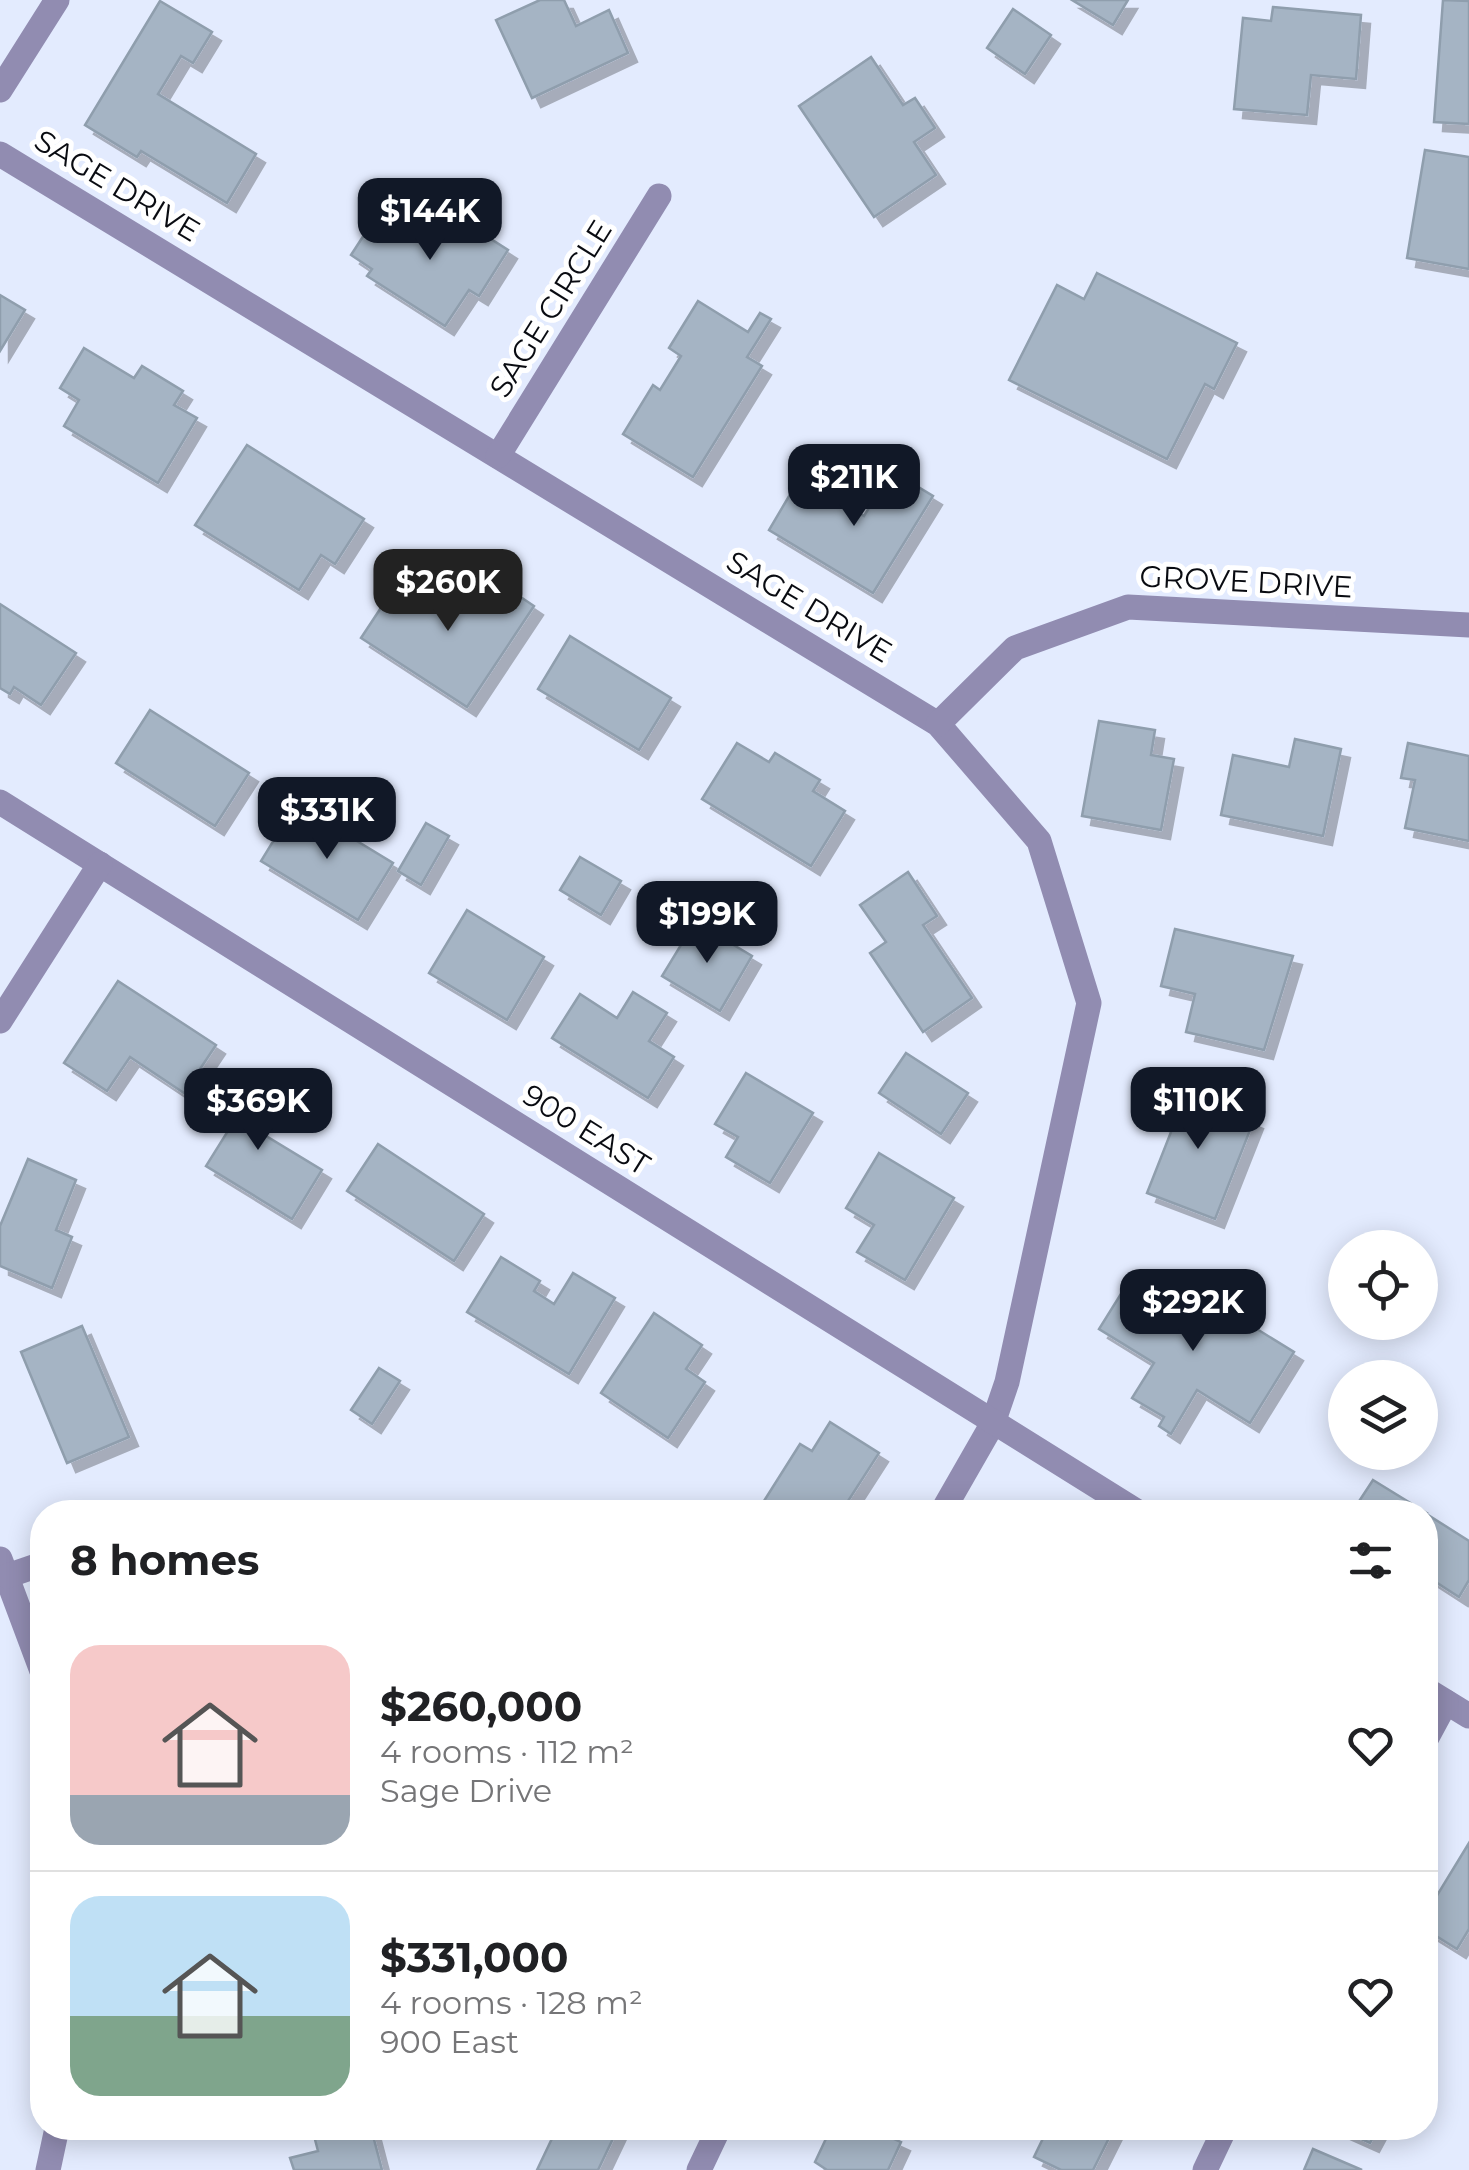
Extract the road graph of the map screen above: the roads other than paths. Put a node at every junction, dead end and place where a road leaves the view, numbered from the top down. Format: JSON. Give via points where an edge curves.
{"nodes":[{"id":1,"x":58,"y":0,"type":"edge"},
{"id":2,"x":0,"y":90,"type":"edge"},
{"id":3,"x":0,"y":154,"type":"edge"},
{"id":4,"x":659,"y":196,"type":"dead end"},
{"id":5,"x":498,"y":456,"type":"junction"},
{"id":6,"x":1469,"y":625,"type":"edge"},
{"id":7,"x":938,"y":724,"type":"junction"},
{"id":8,"x":0,"y":802,"type":"edge"},
{"id":9,"x":100,"y":864,"type":"junction"},
{"id":10,"x":0,"y":1021,"type":"edge"},
{"id":11,"x":992,"y":1423,"type":"junction"},
{"id":12,"x":949,"y":1500,"type":"edge"},
{"id":13,"x":1118,"y":1500,"type":"edge"},
{"id":14,"x":30,"y":1565,"type":"edge"},
{"id":15,"x":3,"y":1568,"type":"edge"},
{"id":16,"x":30,"y":1639,"type":"edge"},
{"id":17,"x":57,"y":2140,"type":"edge"},
{"id":18,"x":713,"y":2140,"type":"edge"},
{"id":19,"x":1219,"y":2140,"type":"edge"},
{"id":20,"x":53,"y":2169,"type":"edge"},
{"id":21,"x":699,"y":2170,"type":"edge"},
{"id":22,"x":1205,"y":2170,"type":"edge"}],
"edges":[{"from":1,"to":2,"type":"street"},
{"from":3,"to":5,"type":"street","name":"SAGE DRIVE"},
{"from":4,"to":5,"type":"street","name":"SAGE CIRCLE"},
{"from":5,"to":7,"type":"street","name":"SAGE DRIVE"},
{"from":6,"to":7,"type":"street","name":"GROVE DRIVE","via":[[1128,607],[1015,648]]},
{"from":7,"to":11,"type":"street","name":"SAGE DRIVE","via":[[1039,841],[1089,1003],[1007,1382]]},
{"from":8,"to":9,"type":"street","name":"900 EAST"},
{"from":9,"to":10,"type":"street"},
{"from":9,"to":11,"type":"street","name":"900 EAST"},
{"from":11,"to":12,"type":"street","name":"SAGE DRIVE"},
{"from":11,"to":13,"type":"street","name":"900 EAST"},
{"from":14,"to":15,"type":"street"},
{"from":15,"to":16,"type":"street"},
{"from":17,"to":20,"type":"street"},
{"from":18,"to":21,"type":"street"},
{"from":19,"to":22,"type":"street"}]}
